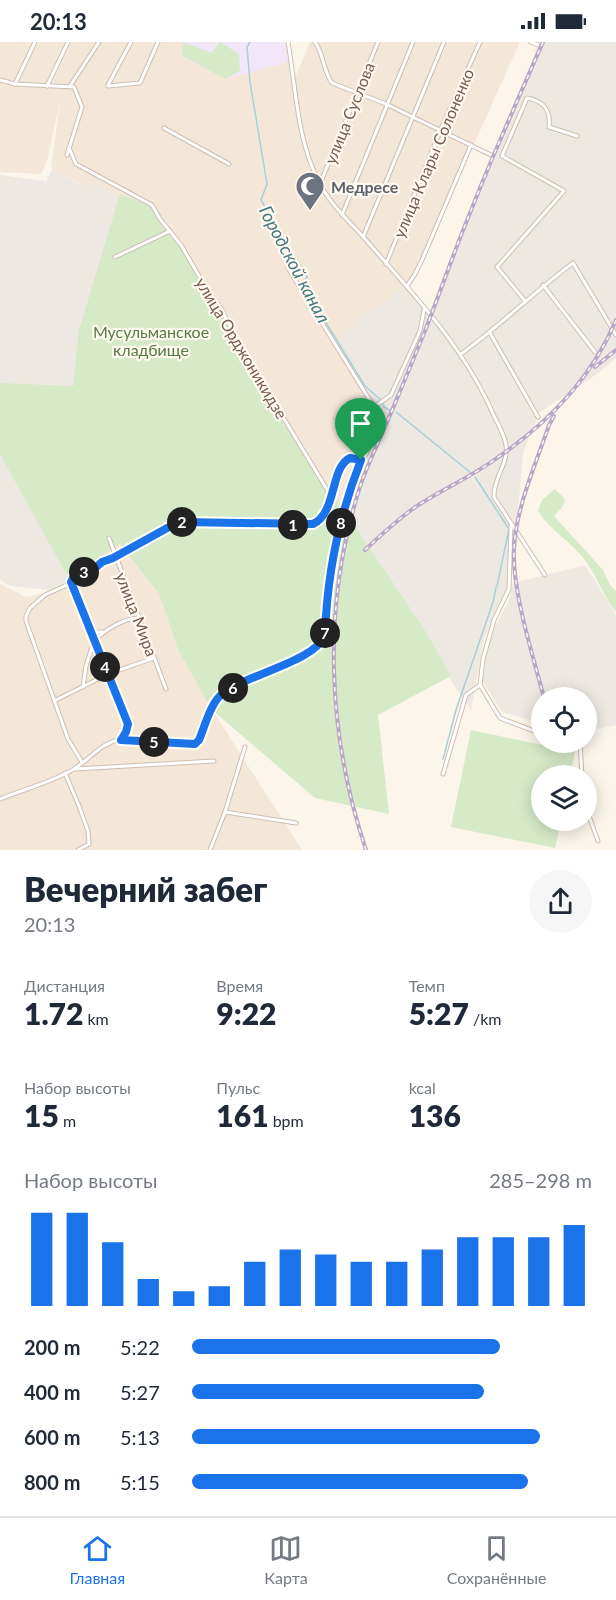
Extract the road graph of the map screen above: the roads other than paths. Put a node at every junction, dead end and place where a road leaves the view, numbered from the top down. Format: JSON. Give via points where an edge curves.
{"nodes":[{"id":1,"x":34,"y":42,"type":"edge"},
{"id":2,"x":68,"y":42,"type":"edge"},
{"id":3,"x":99,"y":42,"type":"edge"},
{"id":4,"x":131,"y":42,"type":"edge"},
{"id":5,"x":158,"y":42,"type":"edge"},
{"id":6,"x":288,"y":42,"type":"edge"},
{"id":7,"x":315,"y":42,"type":"edge"},
{"id":8,"x":378,"y":42,"type":"edge"},
{"id":9,"x":413,"y":42,"type":"edge"},
{"id":10,"x":444,"y":42,"type":"edge"},
{"id":11,"x":480,"y":42,"type":"edge"},
{"id":12,"x":531,"y":42,"type":"edge"},
{"id":13,"x":538,"y":45,"type":"dead end"},
{"id":14,"x":0,"y":80,"type":"edge"},
{"id":15,"x":15,"y":84,"type":"junction"},
{"id":16,"x":47,"y":86,"type":"junction"},
{"id":17,"x":70,"y":86,"type":"junction"},
{"id":18,"x":357,"y":93,"type":"junction"},
{"id":19,"x":386,"y":104,"type":"junction"},
{"id":20,"x":414,"y":117,"type":"junction"},
{"id":21,"x":164,"y":128,"type":"dead end"},
{"id":22,"x":441,"y":129,"type":"junction"},
{"id":23,"x":577,"y":136,"type":"dead end"},
{"id":24,"x":471,"y":144,"type":"junction"},
{"id":25,"x":69,"y":148,"type":"junction"},
{"id":26,"x":67,"y":155,"type":"dead end"},
{"id":27,"x":491,"y":155,"type":"dead end"},
{"id":28,"x":229,"y":164,"type":"dead end"},
{"id":29,"x":320,"y":184,"type":"junction"},
{"id":30,"x":342,"y":215,"type":"junction"},
{"id":31,"x":170,"y":231,"type":"junction"},
{"id":32,"x":363,"y":238,"type":"junction"},
{"id":33,"x":115,"y":257,"type":"dead end"},
{"id":34,"x":386,"y":264,"type":"junction"},
{"id":35,"x":288,"y":268,"type":"dead end"},
{"id":36,"x":543,"y":285,"type":"junction"},
{"id":37,"x":407,"y":286,"type":"junction"},
{"id":38,"x":525,"y":301,"type":"junction"},
{"id":39,"x":424,"y":308,"type":"junction"},
{"id":40,"x":490,"y":333,"type":"junction"},
{"id":41,"x":616,"y":334,"type":"edge"},
{"id":42,"x":595,"y":352,"type":"dead end"},
{"id":43,"x":461,"y":354,"type":"junction"},
{"id":44,"x":374,"y":407,"type":"junction"},
{"id":45,"x":538,"y":417,"type":"dead end"},
{"id":46,"x":361,"y":460,"type":"junction"},
{"id":47,"x":331,"y":496,"type":"junction"},
{"id":48,"x":511,"y":524,"type":"junction"},
{"id":49,"x":109,"y":538,"type":"dead end"},
{"id":50,"x":116,"y":557,"type":"junction"},
{"id":51,"x":545,"y":575,"type":"dead end"},
{"id":52,"x":71,"y":582,"type":"junction"},
{"id":53,"x":138,"y":618,"type":"junction"},
{"id":54,"x":90,"y":628,"type":"junction"},
{"id":55,"x":103,"y":632,"type":"junction"},
{"id":56,"x":94,"y":641,"type":"junction"},
{"id":57,"x":154,"y":658,"type":"junction"},
{"id":58,"x":108,"y":674,"type":"junction"},
{"id":59,"x":480,"y":685,"type":"junction"},
{"id":60,"x":83,"y":687,"type":"junction"},
{"id":61,"x":166,"y":689,"type":"dead end"},
{"id":62,"x":54,"y":701,"type":"junction"},
{"id":63,"x":531,"y":730,"type":"edge"},
{"id":64,"x":121,"y":740,"type":"junction"},
{"id":65,"x":245,"y":747,"type":"dead end"},
{"id":66,"x":214,"y":761,"type":"dead end"},
{"id":67,"x":82,"y":762,"type":"junction"},
{"id":68,"x":74,"y":769,"type":"junction"},
{"id":69,"x":65,"y":773,"type":"junction"},
{"id":70,"x":443,"y":774,"type":"dead end"},
{"id":71,"x":0,"y":798,"type":"edge"},
{"id":72,"x":225,"y":812,"type":"junction"},
{"id":73,"x":296,"y":823,"type":"dead end"},
{"id":74,"x":594,"y":831,"type":"edge"},
{"id":75,"x":598,"y":841,"type":"dead end"},
{"id":76,"x":78,"y":850,"type":"edge"},
{"id":77,"x":210,"y":850,"type":"edge"}],
"edges":[{"from":1,"to":15,"type":"street"},
{"from":2,"to":16,"type":"street"},
{"from":3,"to":17,"type":"street"},
{"from":4,"to":5,"type":"street","via":[[108,86],[140,83]]},
{"from":6,"to":29,"type":"street","via":[[304,138]]},
{"from":7,"to":18,"type":"street","via":[[330,80]]},
{"from":8,"to":18,"type":"street","name":"улица Суслова"},
{"from":9,"to":19,"type":"street"},
{"from":10,"to":20,"type":"street"},
{"from":11,"to":22,"type":"street","name":"улица Клары Солоненко"},
{"from":12,"to":13,"type":"street"},
{"from":14,"to":15,"type":"street"},
{"from":15,"to":16,"type":"street"},
{"from":16,"to":17,"type":"street"},
{"from":17,"to":25,"type":"street","via":[[82,107]]},
{"from":18,"to":19,"type":"street"},
{"from":18,"to":29,"type":"street","name":"улица Суслова"},
{"from":19,"to":20,"type":"street"},
{"from":19,"to":30,"type":"street"},
{"from":20,"to":22,"type":"street"},
{"from":20,"to":32,"type":"street"},
{"from":21,"to":28,"type":"street"},
{"from":22,"to":24,"type":"street"},
{"from":22,"to":34,"type":"street","name":"улица Клары Солоненко"},
{"from":23,"to":38,"type":"street","via":[[549,127],[550,117],[542,103],[527,98],[502,156],[564,191],[497,267]]},
{"from":24,"to":27,"type":"street"},
{"from":24,"to":37,"type":"street"},
{"from":25,"to":26,"type":"street"},
{"from":25,"to":31,"type":"street","name":"улица Орджоникидзе","via":[[76,164],[148,202]]},
{"from":29,"to":30,"type":"street"},
{"from":30,"to":32,"type":"street"},
{"from":31,"to":33,"type":"street"},
{"from":31,"to":47,"type":"street","name":"улица Орджоникидзе","via":[[221,308],[238,344]]},
{"from":32,"to":34,"type":"street"},
{"from":34,"to":37,"type":"street"},
{"from":35,"to":44,"type":"street"},
{"from":36,"to":38,"type":"street"},
{"from":36,"to":41,"type":"street","via":[[573,263]]},
{"from":36,"to":42,"type":"street"},
{"from":37,"to":39,"type":"street"},
{"from":38,"to":40,"type":"street"},
{"from":39,"to":43,"type":"street"},
{"from":39,"to":44,"type":"street","via":[[420,331],[391,395]]},
{"from":40,"to":43,"type":"street"},
{"from":40,"to":45,"type":"street"},
{"from":43,"to":48,"type":"street","via":[[482,388],[504,439],[506,456],[494,486],[494,497]]},
{"from":44,"to":46,"type":"street","via":[[382,420]]},
{"from":46,"to":47,"type":"street","via":[[350,458],[344,462]]},
{"from":46,"to":64,"type":"street","via":[[348,495],[332,566],[323,641],[309,653],[225,692],[195,744]]},
{"from":47,"to":50,"type":"street","via":[[325,514],[313,524],[181,522]]},
{"from":48,"to":51,"type":"street"},
{"from":48,"to":59,"type":"street","via":[[508,589],[494,620]]},
{"from":49,"to":50,"type":"street","name":"улица Мира"},
{"from":50,"to":52,"type":"street","via":[[76,574]]},
{"from":50,"to":53,"type":"street","name":"улица Мира"},
{"from":52,"to":54,"type":"street"},
{"from":52,"to":62,"type":"street","via":[[38,601],[28,611],[26,621]]},
{"from":53,"to":55,"type":"street"},
{"from":53,"to":57,"type":"street","name":"улица Мира"},
{"from":54,"to":55,"type":"street"},
{"from":54,"to":56,"type":"street"},
{"from":55,"to":56,"type":"street"},
{"from":56,"to":58,"type":"street"},
{"from":56,"to":60,"type":"street"},
{"from":57,"to":58,"type":"street"},
{"from":57,"to":61,"type":"street","name":"улица Мира"},
{"from":58,"to":60,"type":"street"},
{"from":58,"to":64,"type":"street","via":[[128,724]]},
{"from":59,"to":63,"type":"street","via":[[500,718]]},
{"from":59,"to":70,"type":"street","via":[[466,695]]},
{"from":60,"to":62,"type":"street"},
{"from":62,"to":67,"type":"street","via":[[68,739]]},
{"from":64,"to":67,"type":"street","via":[[104,745]]},
{"from":65,"to":72,"type":"street"},
{"from":66,"to":68,"type":"street"},
{"from":67,"to":68,"type":"street"},
{"from":68,"to":69,"type":"street"},
{"from":69,"to":71,"type":"street"},
{"from":69,"to":76,"type":"street","via":[[88,831],[89,844]]},
{"from":72,"to":73,"type":"street"},
{"from":72,"to":77,"type":"street"},
{"from":74,"to":75,"type":"street"}]}
